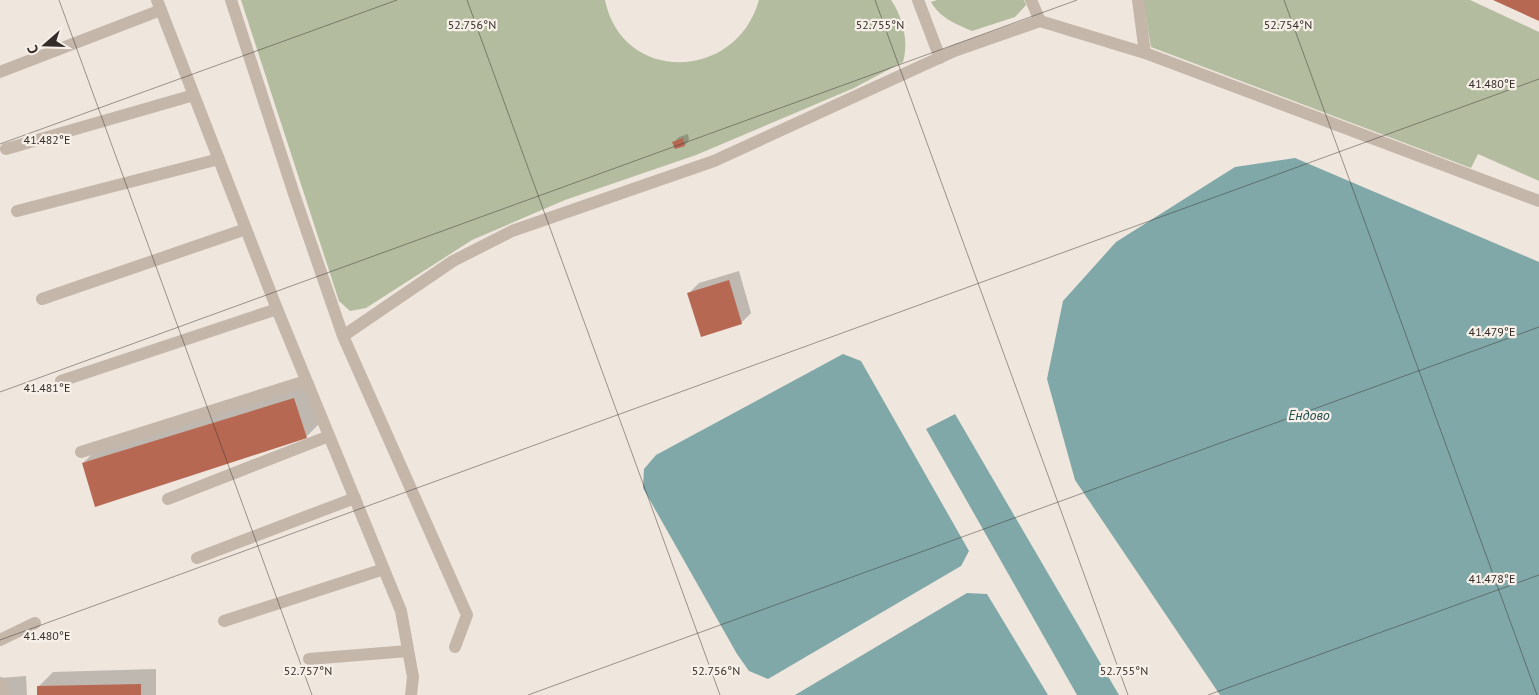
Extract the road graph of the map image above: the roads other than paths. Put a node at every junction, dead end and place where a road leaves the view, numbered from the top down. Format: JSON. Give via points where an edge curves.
{"nodes":[{"id":1,"x":231,"y":0,"type":"edge"},
{"id":2,"x":918,"y":0,"type":"edge"},
{"id":3,"x":1032,"y":0,"type":"edge"},
{"id":4,"x":1138,"y":0,"type":"edge"},
{"id":5,"x":159,"y":5,"type":"edge"},
{"id":6,"x":1040,"y":21,"type":"junction"},
{"id":7,"x":1145,"y":53,"type":"junction"},
{"id":8,"x":940,"y":58,"type":"junction"},
{"id":9,"x":0,"y":72,"type":"edge"},
{"id":10,"x":194,"y":94,"type":"junction"},
{"id":11,"x":6,"y":149,"type":"dead end"},
{"id":12,"x":219,"y":159,"type":"junction"},
{"id":13,"x":1539,"y":201,"type":"edge"},
{"id":14,"x":17,"y":211,"type":"dead end"},
{"id":15,"x":246,"y":229,"type":"junction"},
{"id":16,"x":42,"y":299,"type":"dead end"},
{"id":17,"x":277,"y":309,"type":"junction"},
{"id":18,"x":343,"y":336,"type":"junction"},
{"id":19,"x":306,"y":380,"type":"junction"},
{"id":20,"x":62,"y":381,"type":"dead end"},
{"id":21,"x":329,"y":436,"type":"junction"},
{"id":22,"x":81,"y":452,"type":"dead end"},
{"id":23,"x":355,"y":498,"type":"junction"},
{"id":24,"x":168,"y":499,"type":"dead end"},
{"id":25,"x":197,"y":558,"type":"dead end"},
{"id":26,"x":384,"y":569,"type":"junction"},
{"id":27,"x":224,"y":621,"type":"dead end"},
{"id":28,"x":35,"y":624,"type":"dead end"},
{"id":29,"x":0,"y":640,"type":"edge"},
{"id":30,"x":455,"y":647,"type":"dead end"},
{"id":31,"x":408,"y":651,"type":"junction"},
{"id":32,"x":309,"y":659,"type":"dead end"},
{"id":33,"x":413,"y":677,"type":"junction"},
{"id":34,"x":0,"y":683,"type":"edge"},
{"id":35,"x":5,"y":695,"type":"edge"},
{"id":36,"x":411,"y":695,"type":"edge"},
{"id":37,"x":419,"y":695,"type":"edge"}],
"edges":[{"from":1,"to":18,"type":"lane"},
{"from":2,"to":8,"type":"lane"},
{"from":3,"to":6,"type":"lane"},
{"from":4,"to":7,"type":"lane"},
{"from":5,"to":9,"type":"lane"},
{"from":5,"to":10,"type":"lane"},
{"from":6,"to":7,"type":"lane"},
{"from":6,"to":8,"type":"lane"},
{"from":7,"to":13,"type":"lane"},
{"from":8,"to":18,"type":"lane","via":[[714,161],[512,231],[453,261]]},
{"from":10,"to":11,"type":"lane"},
{"from":10,"to":12,"type":"lane"},
{"from":12,"to":14,"type":"lane"},
{"from":12,"to":15,"type":"lane"},
{"from":15,"to":16,"type":"lane"},
{"from":15,"to":17,"type":"lane"},
{"from":17,"to":19,"type":"lane"},
{"from":17,"to":20,"type":"lane"},
{"from":18,"to":30,"type":"lane","via":[[467,615]]},
{"from":19,"to":21,"type":"lane"},
{"from":19,"to":22,"type":"lane"},
{"from":21,"to":23,"type":"lane"},
{"from":21,"to":24,"type":"lane"},
{"from":23,"to":25,"type":"lane"},
{"from":23,"to":26,"type":"lane"},
{"from":26,"to":27,"type":"lane"},
{"from":26,"to":31,"type":"lane","via":[[401,611]]},
{"from":28,"to":29,"type":"lane"},
{"from":31,"to":32,"type":"lane"},
{"from":31,"to":33,"type":"lane"},
{"from":33,"to":36,"type":"lane"},
{"from":33,"to":37,"type":"lane"},
{"from":34,"to":35,"type":"lane"}]}
